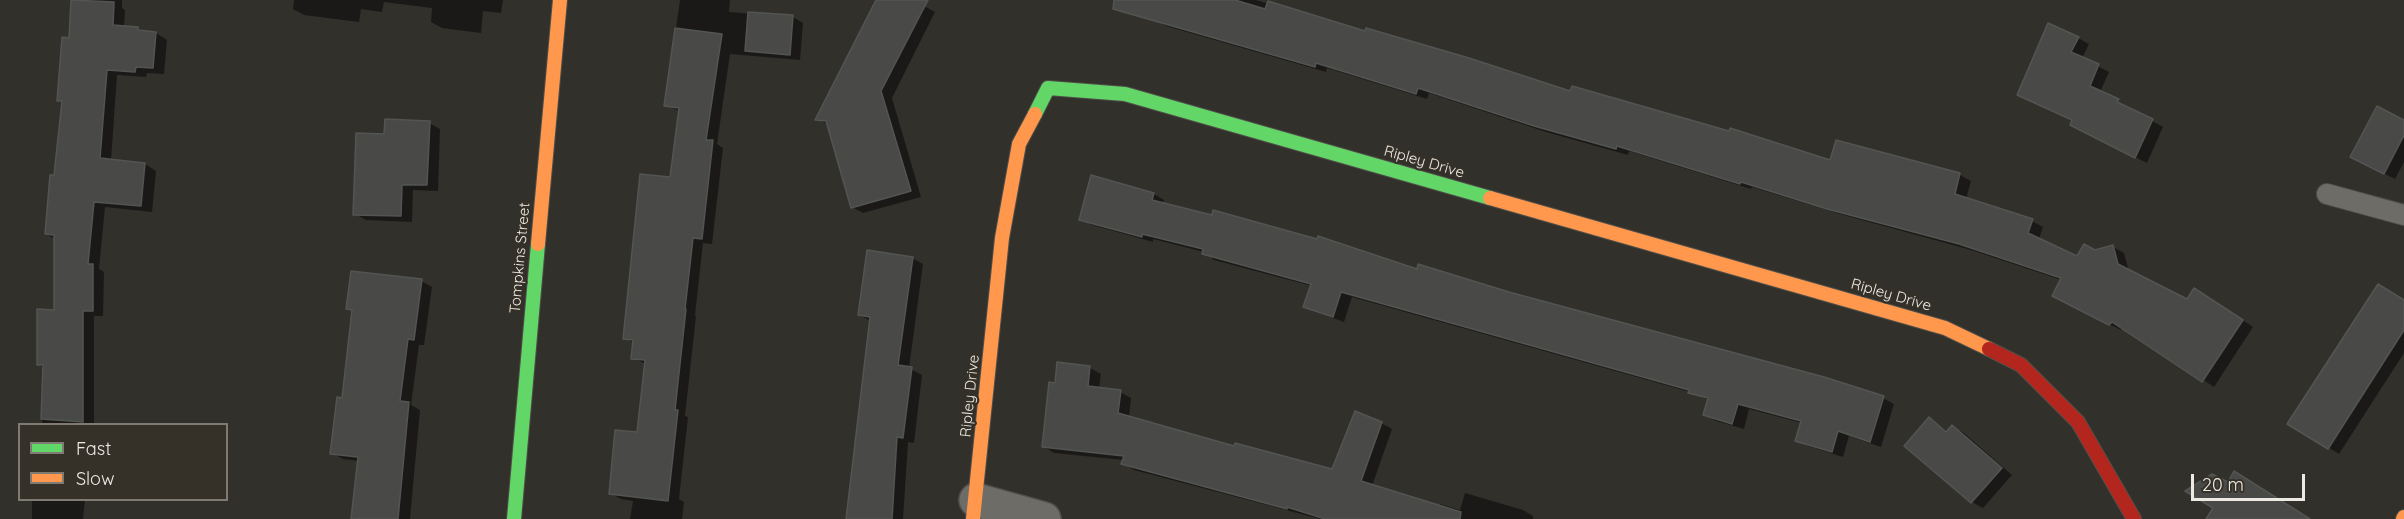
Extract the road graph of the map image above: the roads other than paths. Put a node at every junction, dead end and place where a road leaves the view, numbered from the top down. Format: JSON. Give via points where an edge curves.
{"nodes":[{"id":1,"x":560,"y":0,"type":"edge"},
{"id":2,"x":2327,"y":194,"type":"dead end"},
{"id":3,"x":2404,"y":215,"type":"edge"},
{"id":4,"x":974,"y":509,"type":"edge"},
{"id":5,"x":514,"y":519,"type":"edge"},
{"id":6,"x":1044,"y":519,"type":"edge"},
{"id":7,"x":2134,"y":519,"type":"edge"}],
"edges":[{"from":1,"to":5,"type":"street","name":"Tompkins Street"},
{"from":2,"to":3,"type":"lane"},
{"from":4,"to":6,"type":"street"},
{"from":4,"to":7,"type":"street","name":"Ripley Drive","via":[[1002,238],[1019,144],[1047,88],[1125,94],[1945,328],[2021,365],[2078,422]]}]}
